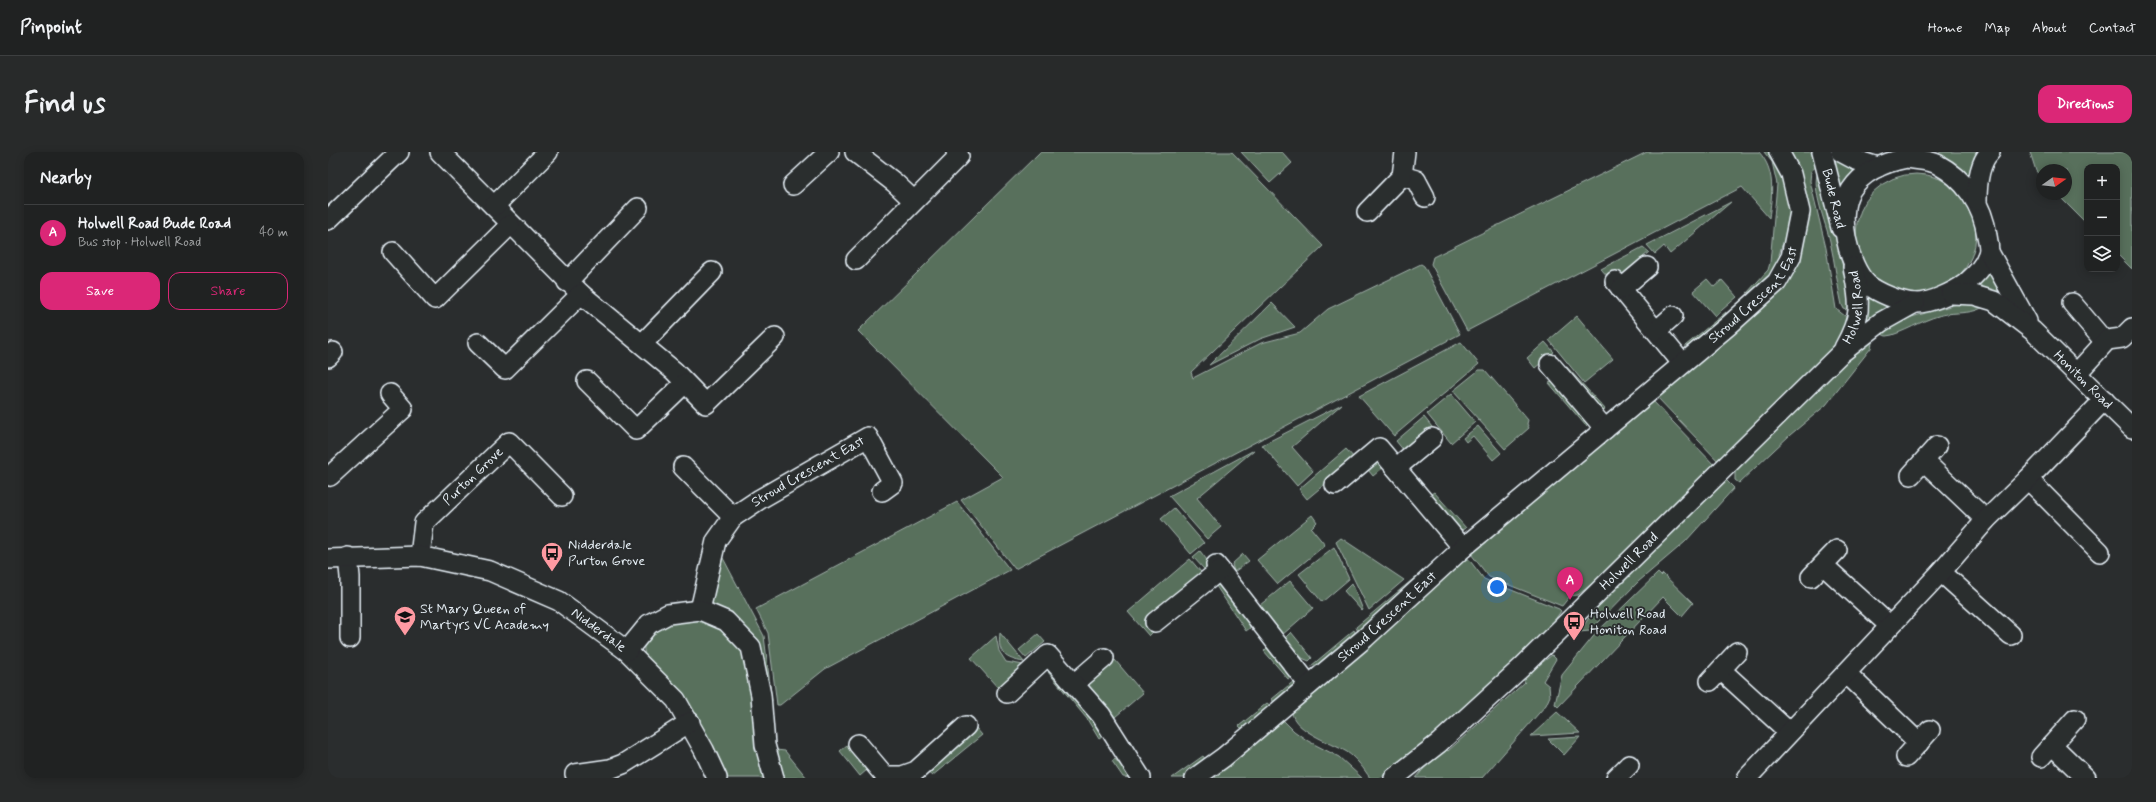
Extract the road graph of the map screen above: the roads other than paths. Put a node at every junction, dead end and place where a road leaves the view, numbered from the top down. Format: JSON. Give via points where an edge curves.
{"nodes":[{"id":1,"x":399,"y":152,"type":"edge"},
{"id":2,"x":440,"y":152,"type":"edge"},
{"id":3,"x":548,"y":152,"type":"edge"},
{"id":4,"x":829,"y":152,"type":"edge"},
{"id":5,"x":856,"y":152,"type":"edge"},
{"id":6,"x":956,"y":152,"type":"edge"},
{"id":7,"x":1406,"y":152,"type":"edge"},
{"id":8,"x":1779,"y":152,"type":"edge"},
{"id":9,"x":1822,"y":152,"type":"edge"},
{"id":10,"x":1841,"y":152,"type":"edge"},
{"id":11,"x":1931,"y":152,"type":"edge"},
{"id":12,"x":1990,"y":152,"type":"edge"},
{"id":13,"x":1907,"y":158,"type":"junction"},
{"id":14,"x":1878,"y":168,"type":"junction"},
{"id":15,"x":1402,"y":176,"type":"junction"},
{"id":16,"x":792,"y":184,"type":"dead end"},
{"id":17,"x":1425,"y":197,"type":"dead end"},
{"id":18,"x":1977,"y":201,"type":"junction"},
{"id":19,"x":914,"y":202,"type":"junction"},
{"id":20,"x":494,"y":206,"type":"junction"},
{"id":21,"x":638,"y":208,"type":"dead end"},
{"id":22,"x":1367,"y":212,"type":"dead end"},
{"id":23,"x":328,"y":220,"type":"edge"},
{"id":24,"x":510,"y":225,"type":"junction"},
{"id":25,"x":393,"y":252,"type":"dead end"},
{"id":26,"x":1849,"y":252,"type":"junction"},
{"id":27,"x":1989,"y":252,"type":"junction"},
{"id":28,"x":856,"y":260,"type":"dead end"},
{"id":29,"x":1647,"y":266,"type":"dead end"},
{"id":30,"x":712,"y":272,"type":"dead end"},
{"id":31,"x":567,"y":282,"type":"junction"},
{"id":32,"x":581,"y":294,"type":"junction"},
{"id":33,"x":1951,"y":294,"type":"junction"},
{"id":34,"x":1915,"y":303,"type":"junction"},
{"id":35,"x":2072,"y":303,"type":"dead end"},
{"id":36,"x":1673,"y":316,"type":"dead end"},
{"id":37,"x":2132,"y":328,"type":"edge"},
{"id":38,"x":1656,"y":331,"type":"junction"},
{"id":39,"x":2033,"y":331,"type":"junction"},
{"id":40,"x":775,"y":337,"type":"dead end"},
{"id":41,"x":2105,"y":342,"type":"junction"},
{"id":42,"x":478,"y":343,"type":"dead end"},
{"id":43,"x":642,"y":344,"type":"junction"},
{"id":44,"x":1842,"y":353,"type":"junction"},
{"id":45,"x":1682,"y":362,"type":"junction"},
{"id":46,"x":1550,"y":364,"type":"dead end"},
{"id":47,"x":2076,"y":373,"type":"junction"},
{"id":48,"x":587,"y":380,"type":"dead end"},
{"id":49,"x":685,"y":383,"type":"junction"},
{"id":50,"x":390,"y":394,"type":"dead end"},
{"id":51,"x":2104,"y":400,"type":"junction"},
{"id":52,"x":2132,"y":428,"type":"edge"},
{"id":53,"x":1605,"y":429,"type":"junction"},
{"id":54,"x":1432,"y":438,"type":"dead end"},
{"id":55,"x":1937,"y":446,"type":"dead end"},
{"id":56,"x":1924,"y":460,"type":"junction"},
{"id":57,"x":683,"y":468,"type":"dead end"},
{"id":58,"x":1396,"y":468,"type":"junction"},
{"id":59,"x":328,"y":475,"type":"edge"},
{"id":60,"x":1911,"y":475,"type":"dead end"},
{"id":61,"x":2028,"y":479,"type":"junction"},
{"id":62,"x":1335,"y":485,"type":"dead end"},
{"id":63,"x":882,"y":491,"type":"dead end"},
{"id":64,"x":562,"y":496,"type":"dead end"},
{"id":65,"x":733,"y":517,"type":"junction"},
{"id":66,"x":1986,"y":520,"type":"junction"},
{"id":67,"x":1463,"y":548,"type":"junction"},
{"id":68,"x":1836,"y":550,"type":"dead end"},
{"id":69,"x":2100,"y":552,"type":"dead end"},
{"id":70,"x":420,"y":556,"type":"junction"},
{"id":71,"x":348,"y":557,"type":"junction"},
{"id":72,"x":328,"y":559,"type":"edge"},
{"id":73,"x":1941,"y":572,"type":"junction"},
{"id":74,"x":700,"y":610,"type":"junction"},
{"id":75,"x":1155,"y":622,"type":"dead end"},
{"id":76,"x":1890,"y":626,"type":"junction"},
{"id":77,"x":2011,"y":635,"type":"dead end"},
{"id":78,"x":350,"y":638,"type":"dead end"},
{"id":79,"x":627,"y":651,"type":"junction"},
{"id":80,"x":1737,"y":652,"type":"dead end"},
{"id":81,"x":1104,"y":658,"type":"dead end"},
{"id":82,"x":1846,"y":673,"type":"junction"},
{"id":83,"x":1074,"y":684,"type":"junction"},
{"id":84,"x":1309,"y":685,"type":"junction"},
{"id":85,"x":1007,"y":693,"type":"dead end"},
{"id":86,"x":2075,"y":719,"type":"dead end"},
{"id":87,"x":690,"y":722,"type":"junction"},
{"id":88,"x":966,"y":726,"type":"dead end"},
{"id":89,"x":1788,"y":732,"type":"junction"},
{"id":90,"x":1918,"y":743,"type":"dead end"},
{"id":91,"x":858,"y":744,"type":"dead end"},
{"id":92,"x":575,"y":774,"type":"dead end"},
{"id":93,"x":920,"y":775,"type":"edge"},
{"id":94,"x":1397,"y":777,"type":"edge"},
{"id":95,"x":716,"y":778,"type":"edge"},
{"id":96,"x":774,"y":778,"type":"edge"},
{"id":97,"x":1141,"y":778,"type":"edge"},
{"id":98,"x":1195,"y":778,"type":"edge"},
{"id":99,"x":1747,"y":778,"type":"edge"},
{"id":100,"x":2086,"y":778,"type":"edge"}],
"edges":[{"from":1,"to":23,"type":"street"},
{"from":2,"to":20,"type":"street"},
{"from":3,"to":20,"type":"street"},
{"from":4,"to":16,"type":"street"},
{"from":5,"to":19,"type":"street"},
{"from":6,"to":19,"type":"street","via":[[959,156]]},
{"from":7,"to":15,"type":"street"},
{"from":8,"to":45,"type":"street","name":"Stroud Crescent East","via":[[1791,174],[1800,212],[1791,257],[1777,282],[1728,326]]},
{"from":9,"to":26,"type":"street","name":"Bude Road","via":[[1832,199]]},
{"from":10,"to":14,"type":"street","name":"Bude Road"},
{"from":11,"to":13,"type":"street"},
{"from":12,"to":18,"type":"street","via":[[1986,156],[1977,185]]},
{"from":13,"to":14,"type":"street"},
{"from":13,"to":18,"type":"street","via":[[1936,164],[1961,181]]},
{"from":14,"to":26,"type":"street","via":[[1860,180],[1850,191],[1845,213]]},
{"from":15,"to":17,"type":"street","via":[[1416,180]]},
{"from":15,"to":22,"type":"street"},
{"from":18,"to":27,"type":"street","via":[[1986,226]]},
{"from":19,"to":28,"type":"street"},
{"from":20,"to":24,"type":"street"},
{"from":21,"to":31,"type":"street"},
{"from":24,"to":25,"type":"street","via":[[435,299]]},
{"from":24,"to":31,"type":"street"},
{"from":26,"to":34,"type":"street","via":[[1867,284],[1889,296]]},
{"from":26,"to":44,"type":"street","name":"Holwell Road","via":[[1860,312],[1856,327]]},
{"from":27,"to":33,"type":"street","via":[[1979,272]]},
{"from":27,"to":39,"type":"street","name":"Honiton Road"},
{"from":29,"to":38,"type":"street","via":[[1618,285]]},
{"from":30,"to":43,"type":"street"},
{"from":31,"to":32,"type":"street"},
{"from":32,"to":42,"type":"street","via":[[505,369]]},
{"from":32,"to":43,"type":"street"},
{"from":33,"to":34,"type":"street"},
{"from":33,"to":39,"type":"street","name":"Honiton Road","via":[[1974,295],[1994,301]]},
{"from":34,"to":44,"type":"street","name":"Holwell Road","via":[[1882,322]]},
{"from":35,"to":41,"type":"street"},
{"from":36,"to":38,"type":"street"},
{"from":37,"to":41,"type":"street","via":[[2122,338]]},
{"from":38,"to":45,"type":"street"},
{"from":39,"to":47,"type":"street","name":"Honiton Road"},
{"from":40,"to":49,"type":"street","via":[[706,404]]},
{"from":41,"to":47,"type":"street"},
{"from":43,"to":49,"type":"street"},
{"from":44,"to":94,"type":"street","name":"Holwell Road","via":[[1522,667],[1439,743]]},
{"from":45,"to":53,"type":"street","name":"Stroud Crescent East"},
{"from":46,"to":53,"type":"street"},
{"from":47,"to":51,"type":"street","name":"Honiton Road"},
{"from":48,"to":49,"type":"street","via":[[636,430]]},
{"from":50,"to":59,"type":"street","via":[[403,409],[330,476]]},
{"from":51,"to":52,"type":"street","name":"Honiton Road"},
{"from":51,"to":61,"type":"street"},
{"from":53,"to":67,"type":"street","name":"Stroud Crescent East"},
{"from":54,"to":58,"type":"street"},
{"from":55,"to":56,"type":"street"},
{"from":56,"to":60,"type":"street"},
{"from":56,"to":66,"type":"street"},
{"from":57,"to":65,"type":"street"},
{"from":58,"to":62,"type":"street","via":[[1379,448]]},
{"from":58,"to":67,"type":"street"},
{"from":61,"to":66,"type":"street"},
{"from":61,"to":69,"type":"street"},
{"from":63,"to":65,"type":"street","name":"Stroud Crescent East","via":[[893,483],[868,437]]},
{"from":64,"to":70,"type":"street","name":"Purton Grove","via":[[509,442],[424,523]]},
{"from":65,"to":74,"type":"street","name":"Stroud Crescent East","via":[[716,541]]},
{"from":66,"to":73,"type":"street"},
{"from":67,"to":84,"type":"street","name":"Stroud Crescent East","via":[[1365,638]]},
{"from":68,"to":76,"type":"street","via":[[1817,571]]},
{"from":70,"to":71,"type":"street","name":"Nidderdale"},
{"from":70,"to":79,"type":"street","name":"Nidderdale","via":[[490,571],[559,601]]},
{"from":71,"to":72,"type":"street","name":"Nidderdale"},
{"from":71,"to":78,"type":"street"},
{"from":73,"to":76,"type":"street"},
{"from":73,"to":77,"type":"street"},
{"from":74,"to":79,"type":"street","via":[[668,614],[649,624]]},
{"from":74,"to":96,"type":"street","via":[[726,621],[751,647],[761,694],[765,745]]},
{"from":75,"to":84,"type":"street","via":[[1219,569]]},
{"from":76,"to":82,"type":"street"},
{"from":79,"to":87,"type":"street","name":"Nidderdale","via":[[676,700]]},
{"from":80,"to":89,"type":"street","via":[[1716,675]]},
{"from":81,"to":83,"type":"street"},
{"from":82,"to":89,"type":"street"},
{"from":82,"to":90,"type":"street"},
{"from":83,"to":85,"type":"street","via":[[1048,655]]},
{"from":83,"to":97,"type":"street","via":[[1101,715]]},
{"from":84,"to":98,"type":"street","name":"Stroud Crescent East","via":[[1224,757]]},
{"from":86,"to":100,"type":"street","via":[[2047,751]]},
{"from":87,"to":92,"type":"street","via":[[623,764],[610,769]]},
{"from":87,"to":95,"type":"street","name":"Nidderdale"},
{"from":88,"to":93,"type":"street"},
{"from":89,"to":99,"type":"street"},
{"from":91,"to":93,"type":"street","via":[[885,776]]}]}
